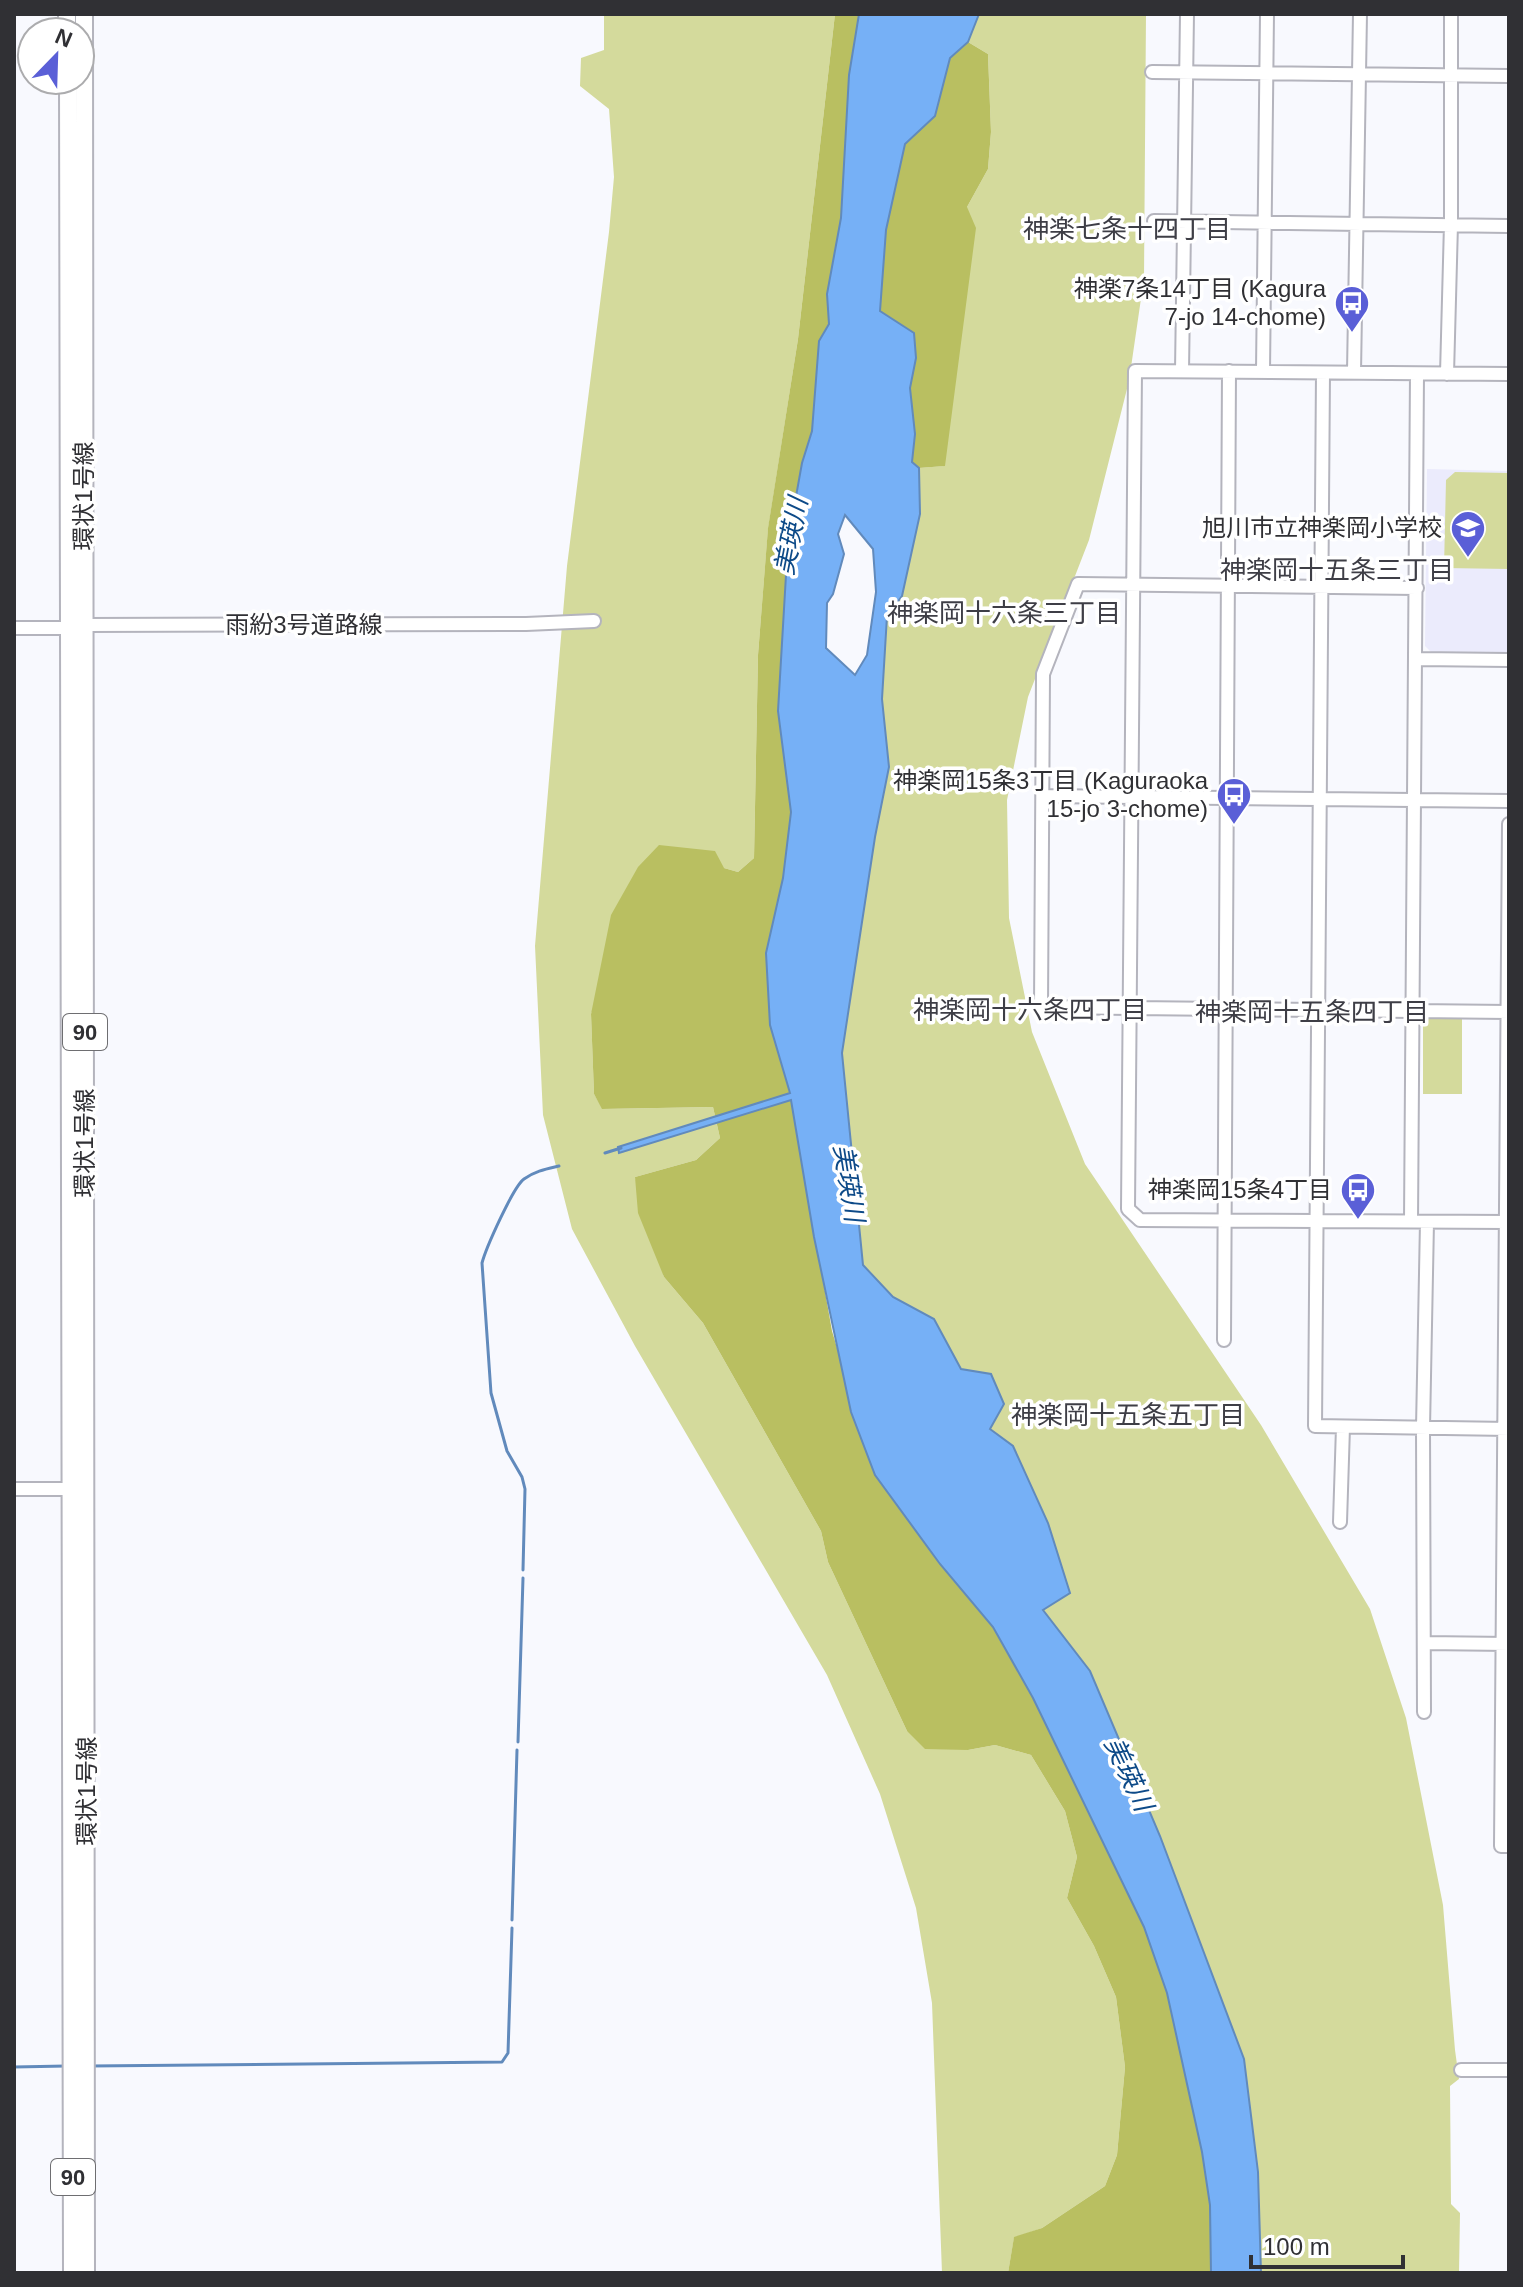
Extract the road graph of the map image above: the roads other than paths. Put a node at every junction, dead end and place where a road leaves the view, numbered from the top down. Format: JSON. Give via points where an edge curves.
{"nodes":[{"id":1,"x":84,"y":14,"type":"edge"},
{"id":2,"x":1187,"y":14,"type":"edge"},
{"id":3,"x":1267,"y":14,"type":"edge"},
{"id":4,"x":1360,"y":14,"type":"edge"},
{"id":5,"x":1451,"y":14,"type":"edge"},
{"id":6,"x":1152,"y":72,"type":"dead end"},
{"id":7,"x":1186,"y":72,"type":"junction"},
{"id":8,"x":1267,"y":73,"type":"junction"},
{"id":9,"x":1359,"y":75,"type":"junction"},
{"id":10,"x":1450,"y":76,"type":"junction"},
{"id":11,"x":1509,"y":76,"type":"edge"},
{"id":12,"x":68,"y":96,"type":"edge"},
{"id":13,"x":1154,"y":221,"type":"dead end"},
{"id":14,"x":1184,"y":222,"type":"junction"},
{"id":15,"x":1265,"y":223,"type":"junction"},
{"id":16,"x":1357,"y":223,"type":"junction"},
{"id":17,"x":1451,"y":224,"type":"junction"},
{"id":18,"x":1509,"y":226,"type":"edge"},
{"id":19,"x":1182,"y":371,"type":"junction"},
{"id":20,"x":1229,"y":371,"type":"junction"},
{"id":21,"x":1263,"y":371,"type":"junction"},
{"id":22,"x":1354,"y":372,"type":"junction"},
{"id":23,"x":1323,"y":373,"type":"junction"},
{"id":24,"x":1417,"y":374,"type":"junction"},
{"id":25,"x":1447,"y":374,"type":"junction"},
{"id":26,"x":1509,"y":374,"type":"edge"},
{"id":27,"x":1133,"y":585,"type":"junction"},
{"id":28,"x":1228,"y":586,"type":"junction"},
{"id":29,"x":1322,"y":587,"type":"junction"},
{"id":30,"x":1417,"y":588,"type":"junction"},
{"id":31,"x":594,"y":621,"type":"dead end"},
{"id":32,"x":76,"y":626,"type":"junction"},
{"id":33,"x":14,"y":628,"type":"edge"},
{"id":34,"x":1417,"y":659,"type":"junction"},
{"id":35,"x":1509,"y":660,"type":"edge"},
{"id":36,"x":1043,"y":796,"type":"junction"},
{"id":37,"x":1131,"y":796,"type":"junction"},
{"id":38,"x":1225,"y":798,"type":"junction"},
{"id":39,"x":1320,"y":799,"type":"junction"},
{"id":40,"x":1415,"y":800,"type":"junction"},
{"id":41,"x":1509,"y":801,"type":"edge"},
{"id":42,"x":1509,"y":824,"type":"edge"},
{"id":43,"x":1130,"y":1008,"type":"junction"},
{"id":44,"x":1224,"y":1008,"type":"junction"},
{"id":45,"x":1318,"y":1009,"type":"junction"},
{"id":46,"x":1413,"y":1011,"type":"junction"},
{"id":47,"x":1508,"y":1012,"type":"edge"},
{"id":48,"x":1224,"y":1220,"type":"junction"},
{"id":49,"x":1318,"y":1221,"type":"junction"},
{"id":50,"x":1411,"y":1221,"type":"junction"},
{"id":51,"x":1427,"y":1222,"type":"junction"},
{"id":52,"x":1508,"y":1222,"type":"edge"},
{"id":53,"x":1224,"y":1340,"type":"dead end"},
{"id":54,"x":1343,"y":1427,"type":"junction"},
{"id":55,"x":1423,"y":1428,"type":"junction"},
{"id":56,"x":1507,"y":1429,"type":"edge"},
{"id":57,"x":14,"y":1489,"type":"edge"},
{"id":58,"x":79,"y":1489,"type":"junction"},
{"id":59,"x":1340,"y":1522,"type":"dead end"},
{"id":60,"x":1424,"y":1643,"type":"junction"},
{"id":61,"x":1506,"y":1644,"type":"edge"},
{"id":62,"x":1424,"y":1712,"type":"dead end"},
{"id":63,"x":1509,"y":1846,"type":"edge"},
{"id":64,"x":1461,"y":2070,"type":"dead end"},
{"id":65,"x":1509,"y":2070,"type":"edge"},
{"id":66,"x":80,"y":2080,"type":"junction"},
{"id":67,"x":72,"y":2273,"type":"edge"},
{"id":68,"x":86,"y":2273,"type":"edge"}],
"edges":[{"from":1,"to":32,"type":"main road","name":"環状1号線","number":"90"},
{"from":2,"to":7,"type":"street"},
{"from":3,"to":8,"type":"street"},
{"from":4,"to":9,"type":"street"},
{"from":5,"to":10,"type":"street"},
{"from":6,"to":7,"type":"street"},
{"from":7,"to":8,"type":"street"},
{"from":7,"to":14,"type":"street"},
{"from":8,"to":9,"type":"street"},
{"from":8,"to":15,"type":"street"},
{"from":9,"to":10,"type":"street"},
{"from":9,"to":16,"type":"street"},
{"from":10,"to":11,"type":"street"},
{"from":10,"to":17,"type":"street"},
{"from":12,"to":32,"type":"main road","name":"環状1号線","number":"90"},
{"from":13,"to":14,"type":"street"},
{"from":14,"to":15,"type":"street"},
{"from":14,"to":19,"type":"street"},
{"from":15,"to":16,"type":"street"},
{"from":15,"to":21,"type":"street"},
{"from":16,"to":17,"type":"street"},
{"from":16,"to":22,"type":"street"},
{"from":17,"to":18,"type":"street"},
{"from":17,"to":25,"type":"street"},
{"from":19,"to":20,"type":"street"},
{"from":19,"to":27,"type":"street","via":[[1135,371]]},
{"from":20,"to":21,"type":"street"},
{"from":20,"to":28,"type":"street"},
{"from":21,"to":23,"type":"street"},
{"from":22,"to":23,"type":"street"},
{"from":22,"to":24,"type":"street"},
{"from":23,"to":29,"type":"street"},
{"from":24,"to":25,"type":"street"},
{"from":24,"to":30,"type":"street"},
{"from":25,"to":26,"type":"street"},
{"from":27,"to":28,"type":"street"},
{"from":27,"to":36,"type":"street","via":[[1078,584],[1043,674]]},
{"from":27,"to":37,"type":"street"},
{"from":28,"to":29,"type":"street"},
{"from":28,"to":38,"type":"street"},
{"from":29,"to":30,"type":"street"},
{"from":29,"to":39,"type":"street"},
{"from":30,"to":34,"type":"street"},
{"from":31,"to":32,"type":"street","name":"雨紛3号道路線"},
{"from":32,"to":33,"type":"street","name":"雨紛3号道路線"},
{"from":32,"to":58,"type":"main road","name":"環状1号線","number":"90"},
{"from":34,"to":35,"type":"street"},
{"from":34,"to":40,"type":"street"},
{"from":36,"to":37,"type":"street"},
{"from":36,"to":43,"type":"street","via":[[1041,1007]]},
{"from":37,"to":38,"type":"street"},
{"from":37,"to":43,"type":"street"},
{"from":38,"to":39,"type":"street"},
{"from":38,"to":44,"type":"street"},
{"from":39,"to":40,"type":"street"},
{"from":39,"to":45,"type":"street"},
{"from":40,"to":41,"type":"street"},
{"from":40,"to":46,"type":"street"},
{"from":42,"to":47,"type":"street"},
{"from":43,"to":44,"type":"street"},
{"from":43,"to":48,"type":"street","via":[[1128,1209],[1140,1220]]},
{"from":44,"to":45,"type":"street"},
{"from":44,"to":48,"type":"street"},
{"from":45,"to":46,"type":"street"},
{"from":45,"to":49,"type":"street"},
{"from":46,"to":47,"type":"street"},
{"from":46,"to":50,"type":"street"},
{"from":47,"to":52,"type":"street"},
{"from":48,"to":49,"type":"street"},
{"from":48,"to":53,"type":"street"},
{"from":49,"to":50,"type":"street"},
{"from":49,"to":54,"type":"street","via":[[1315,1426]]},
{"from":50,"to":51,"type":"street"},
{"from":51,"to":52,"type":"street"},
{"from":51,"to":55,"type":"street"},
{"from":52,"to":56,"type":"street"},
{"from":54,"to":55,"type":"street"},
{"from":54,"to":59,"type":"street"},
{"from":55,"to":56,"type":"street"},
{"from":55,"to":60,"type":"street"},
{"from":56,"to":61,"type":"street"},
{"from":57,"to":58,"type":"street"},
{"from":58,"to":66,"type":"main road","name":"環状1号線","number":"90"},
{"from":60,"to":61,"type":"street"},
{"from":60,"to":62,"type":"street"},
{"from":61,"to":63,"type":"street","via":[[1501,1846]]},
{"from":64,"to":65,"type":"street"},
{"from":66,"to":67,"type":"main road","name":"環状1号線","number":"90"},
{"from":66,"to":68,"type":"main road","name":"環状1号線","number":"90"}]}
